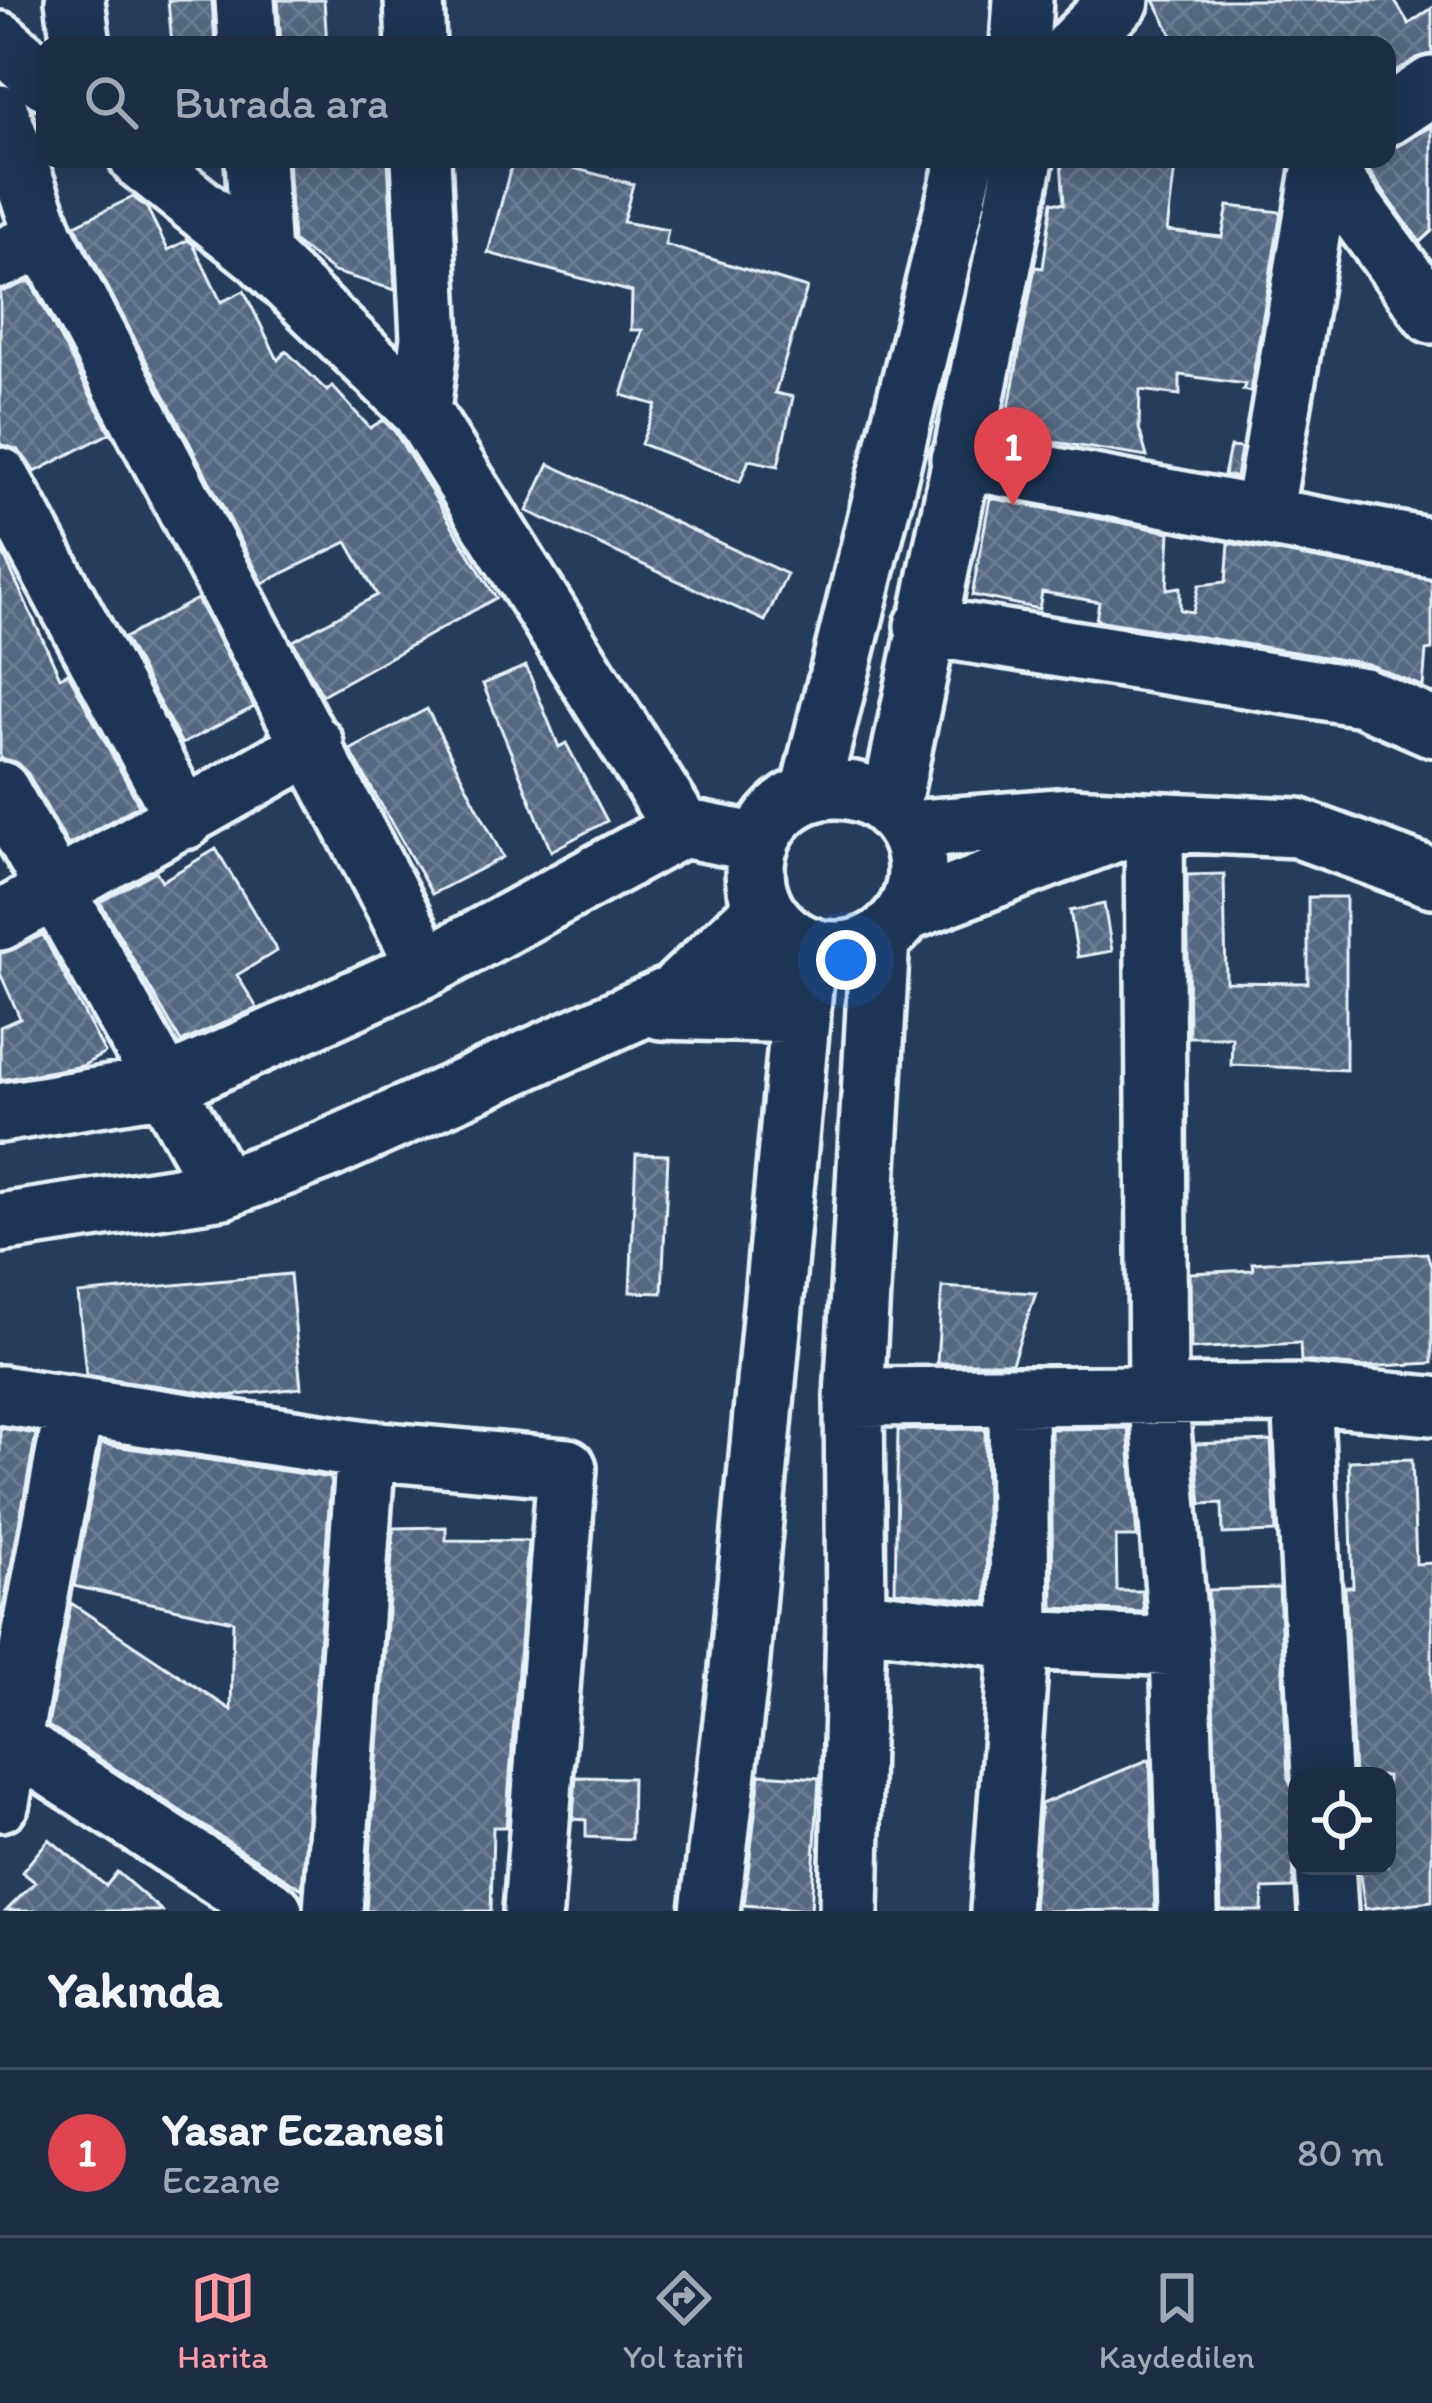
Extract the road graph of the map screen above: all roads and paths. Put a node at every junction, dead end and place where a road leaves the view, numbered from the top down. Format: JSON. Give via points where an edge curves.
{"nodes":[{"id":1,"x":75,"y":0,"type":"edge"},
{"id":2,"x":245,"y":0,"type":"edge"},
{"id":3,"x":414,"y":0,"type":"edge"},
{"id":4,"x":1023,"y":0,"type":"edge"},
{"id":5,"x":1120,"y":0,"type":"edge"},
{"id":6,"x":80,"y":36,"type":"edge"},
{"id":7,"x":247,"y":36,"type":"edge"},
{"id":8,"x":416,"y":36,"type":"edge"},
{"id":9,"x":1021,"y":36,"type":"edge"},
{"id":10,"x":1084,"y":36,"type":"edge"},
{"id":11,"x":0,"y":41,"type":"edge"},
{"id":12,"x":36,"y":72,"type":"edge"},
{"id":13,"x":1432,"y":86,"type":"edge"},
{"id":14,"x":1396,"y":110,"type":"edge"},
{"id":15,"x":0,"y":114,"type":"edge"},
{"id":16,"x":150,"y":168,"type":"edge"},
{"id":17,"x":256,"y":168,"type":"edge"},
{"id":18,"x":422,"y":168,"type":"edge"},
{"id":19,"x":964,"y":168,"type":"edge"},
{"id":20,"x":1022,"y":168,"type":"edge"},
{"id":21,"x":1321,"y":168,"type":"edge"},
{"id":22,"x":1328,"y":168,"type":"edge"},
{"id":23,"x":22,"y":248,"type":"edge"},
{"id":24,"x":261,"y":256,"type":"junction"},
{"id":25,"x":1432,"y":314,"type":"edge"},
{"id":26,"x":421,"y":411,"type":"junction"},
{"id":27,"x":960,"y":459,"type":"junction"},
{"id":28,"x":0,"y":477,"type":"edge"},
{"id":29,"x":1263,"y":516,"type":"junction"},
{"id":30,"x":1432,"y":548,"type":"edge"},
{"id":31,"x":924,"y":626,"type":"junction"},
{"id":32,"x":1432,"y":727,"type":"edge"},
{"id":33,"x":314,"y":744,"type":"junction"},
{"id":34,"x":0,"y":790,"type":"edge"},
{"id":35,"x":810,"y":792,"type":"junction"},
{"id":36,"x":899,"y":819,"type":"junction"},
{"id":37,"x":185,"y":820,"type":"junction"},
{"id":38,"x":1149,"y":821,"type":"junction"},
{"id":39,"x":682,"y":828,"type":"junction"},
{"id":40,"x":760,"y":843,"type":"junction"},
{"id":41,"x":1432,"y":878,"type":"edge"},
{"id":42,"x":53,"y":893,"type":"junction"},
{"id":43,"x":764,"y":909,"type":"junction"},
{"id":44,"x":0,"y":921,"type":"edge"},
{"id":45,"x":893,"y":925,"type":"junction"},
{"id":46,"x":807,"y":946,"type":"junction"},
{"id":47,"x":427,"y":967,"type":"junction"},
{"id":48,"x":656,"y":1002,"type":"junction"},
{"id":49,"x":801,"y":1014,"type":"junction"},
{"id":50,"x":165,"y":1086,"type":"junction"},
{"id":51,"x":0,"y":1113,"type":"edge"},
{"id":52,"x":224,"y":1189,"type":"junction"},
{"id":53,"x":0,"y":1223,"type":"edge"},
{"id":54,"x":1302,"y":1394,"type":"junction"},
{"id":55,"x":0,"y":1395,"type":"edge"},
{"id":56,"x":1158,"y":1395,"type":"junction"},
{"id":57,"x":854,"y":1396,"type":"junction"},
{"id":58,"x":1018,"y":1396,"type":"junction"},
{"id":59,"x":1432,"y":1406,"type":"edge"},
{"id":60,"x":74,"y":1408,"type":"junction"},
{"id":61,"x":366,"y":1450,"type":"junction"},
{"id":62,"x":856,"y":1619,"type":"junction"},
{"id":63,"x":1019,"y":1640,"type":"junction"},
{"id":64,"x":1180,"y":1646,"type":"junction"},
{"id":65,"x":7,"y":1738,"type":"edge"},
{"id":66,"x":1321,"y":1767,"type":"edge"},
{"id":67,"x":0,"y":1802,"type":"edge"},
{"id":68,"x":1326,"y":1875,"type":"edge"},
{"id":69,"x":273,"y":1911,"type":"edge"},
{"id":70,"x":333,"y":1911,"type":"edge"},
{"id":71,"x":532,"y":1911,"type":"edge"},
{"id":72,"x":710,"y":1911,"type":"edge"},
{"id":73,"x":849,"y":1911,"type":"edge"},
{"id":74,"x":1000,"y":1911,"type":"edge"},
{"id":75,"x":1188,"y":1911,"type":"edge"},
{"id":76,"x":1328,"y":1911,"type":"edge"}],
"edges":[{"from":1,"to":6,"type":"street"},
{"from":2,"to":7,"type":"street"},
{"from":3,"to":8,"type":"street"},
{"from":4,"to":9,"type":"street"},
{"from":5,"to":10,"type":"street"},
{"from":11,"to":12,"type":"street"},
{"from":13,"to":14,"type":"street"},
{"from":15,"to":23,"type":"street"},
{"from":16,"to":24,"type":"street"},
{"from":17,"to":24,"type":"street"},
{"from":18,"to":26,"type":"street","via":[[430,338]]},
{"from":19,"to":35,"type":"street"},
{"from":20,"to":27,"type":"street"},
{"from":21,"to":29,"type":"street"},
{"from":22,"to":25,"type":"street"},
{"from":23,"to":33,"type":"street"},
{"from":24,"to":26,"type":"street"},
{"from":26,"to":39,"type":"street"},
{"from":27,"to":29,"type":"street"},
{"from":27,"to":31,"type":"street"},
{"from":28,"to":37,"type":"street"},
{"from":29,"to":30,"type":"street"},
{"from":31,"to":32,"type":"street","via":[[1363,698]]},
{"from":31,"to":36,"type":"street"},
{"from":33,"to":37,"type":"street"},
{"from":33,"to":47,"type":"street"},
{"from":34,"to":42,"type":"street"},
{"from":35,"to":36,"type":"street","via":[[866,793]]},
{"from":35,"to":40,"type":"street","via":[[784,806]]},
{"from":36,"to":38,"type":"street"},
{"from":36,"to":45,"type":"street","via":[[917,857],[917,885]]},
{"from":37,"to":42,"type":"street"},
{"from":38,"to":41,"type":"street","via":[[1297,827]]},
{"from":38,"to":45,"type":"street"},
{"from":38,"to":56,"type":"street"},
{"from":39,"to":40,"type":"street"},
{"from":39,"to":47,"type":"street"},
{"from":40,"to":43,"type":"street","via":[[755,882]]},
{"from":42,"to":44,"type":"street"},
{"from":42,"to":50,"type":"street"},
{"from":43,"to":46,"type":"street"},
{"from":43,"to":48,"type":"street"},
{"from":45,"to":46,"type":"street","via":[[835,951]]},
{"from":45,"to":57,"type":"street"},
{"from":46,"to":48,"type":"street"},
{"from":46,"to":49,"type":"street"},
{"from":47,"to":50,"type":"street"},
{"from":48,"to":49,"type":"street"},
{"from":48,"to":52,"type":"street"},
{"from":49,"to":72,"type":"street"},
{"from":50,"to":51,"type":"street"},
{"from":50,"to":52,"type":"street"},
{"from":52,"to":53,"type":"street"},
{"from":54,"to":56,"type":"street"},
{"from":54,"to":59,"type":"street"},
{"from":54,"to":66,"type":"street"},
{"from":55,"to":60,"type":"street"},
{"from":56,"to":58,"type":"street"},
{"from":56,"to":64,"type":"street"},
{"from":57,"to":58,"type":"street"},
{"from":57,"to":62,"type":"street"},
{"from":58,"to":63,"type":"street"},
{"from":60,"to":61,"type":"street"},
{"from":60,"to":65,"type":"street"},
{"from":61,"to":70,"type":"street"},
{"from":61,"to":71,"type":"street","via":[[567,1468]]},
{"from":62,"to":63,"type":"street"},
{"from":62,"to":73,"type":"street"},
{"from":63,"to":64,"type":"street"},
{"from":63,"to":74,"type":"street"},
{"from":64,"to":75,"type":"street"},
{"from":65,"to":67,"type":"street"},
{"from":65,"to":69,"type":"street"},
{"from":68,"to":76,"type":"street"}]}
